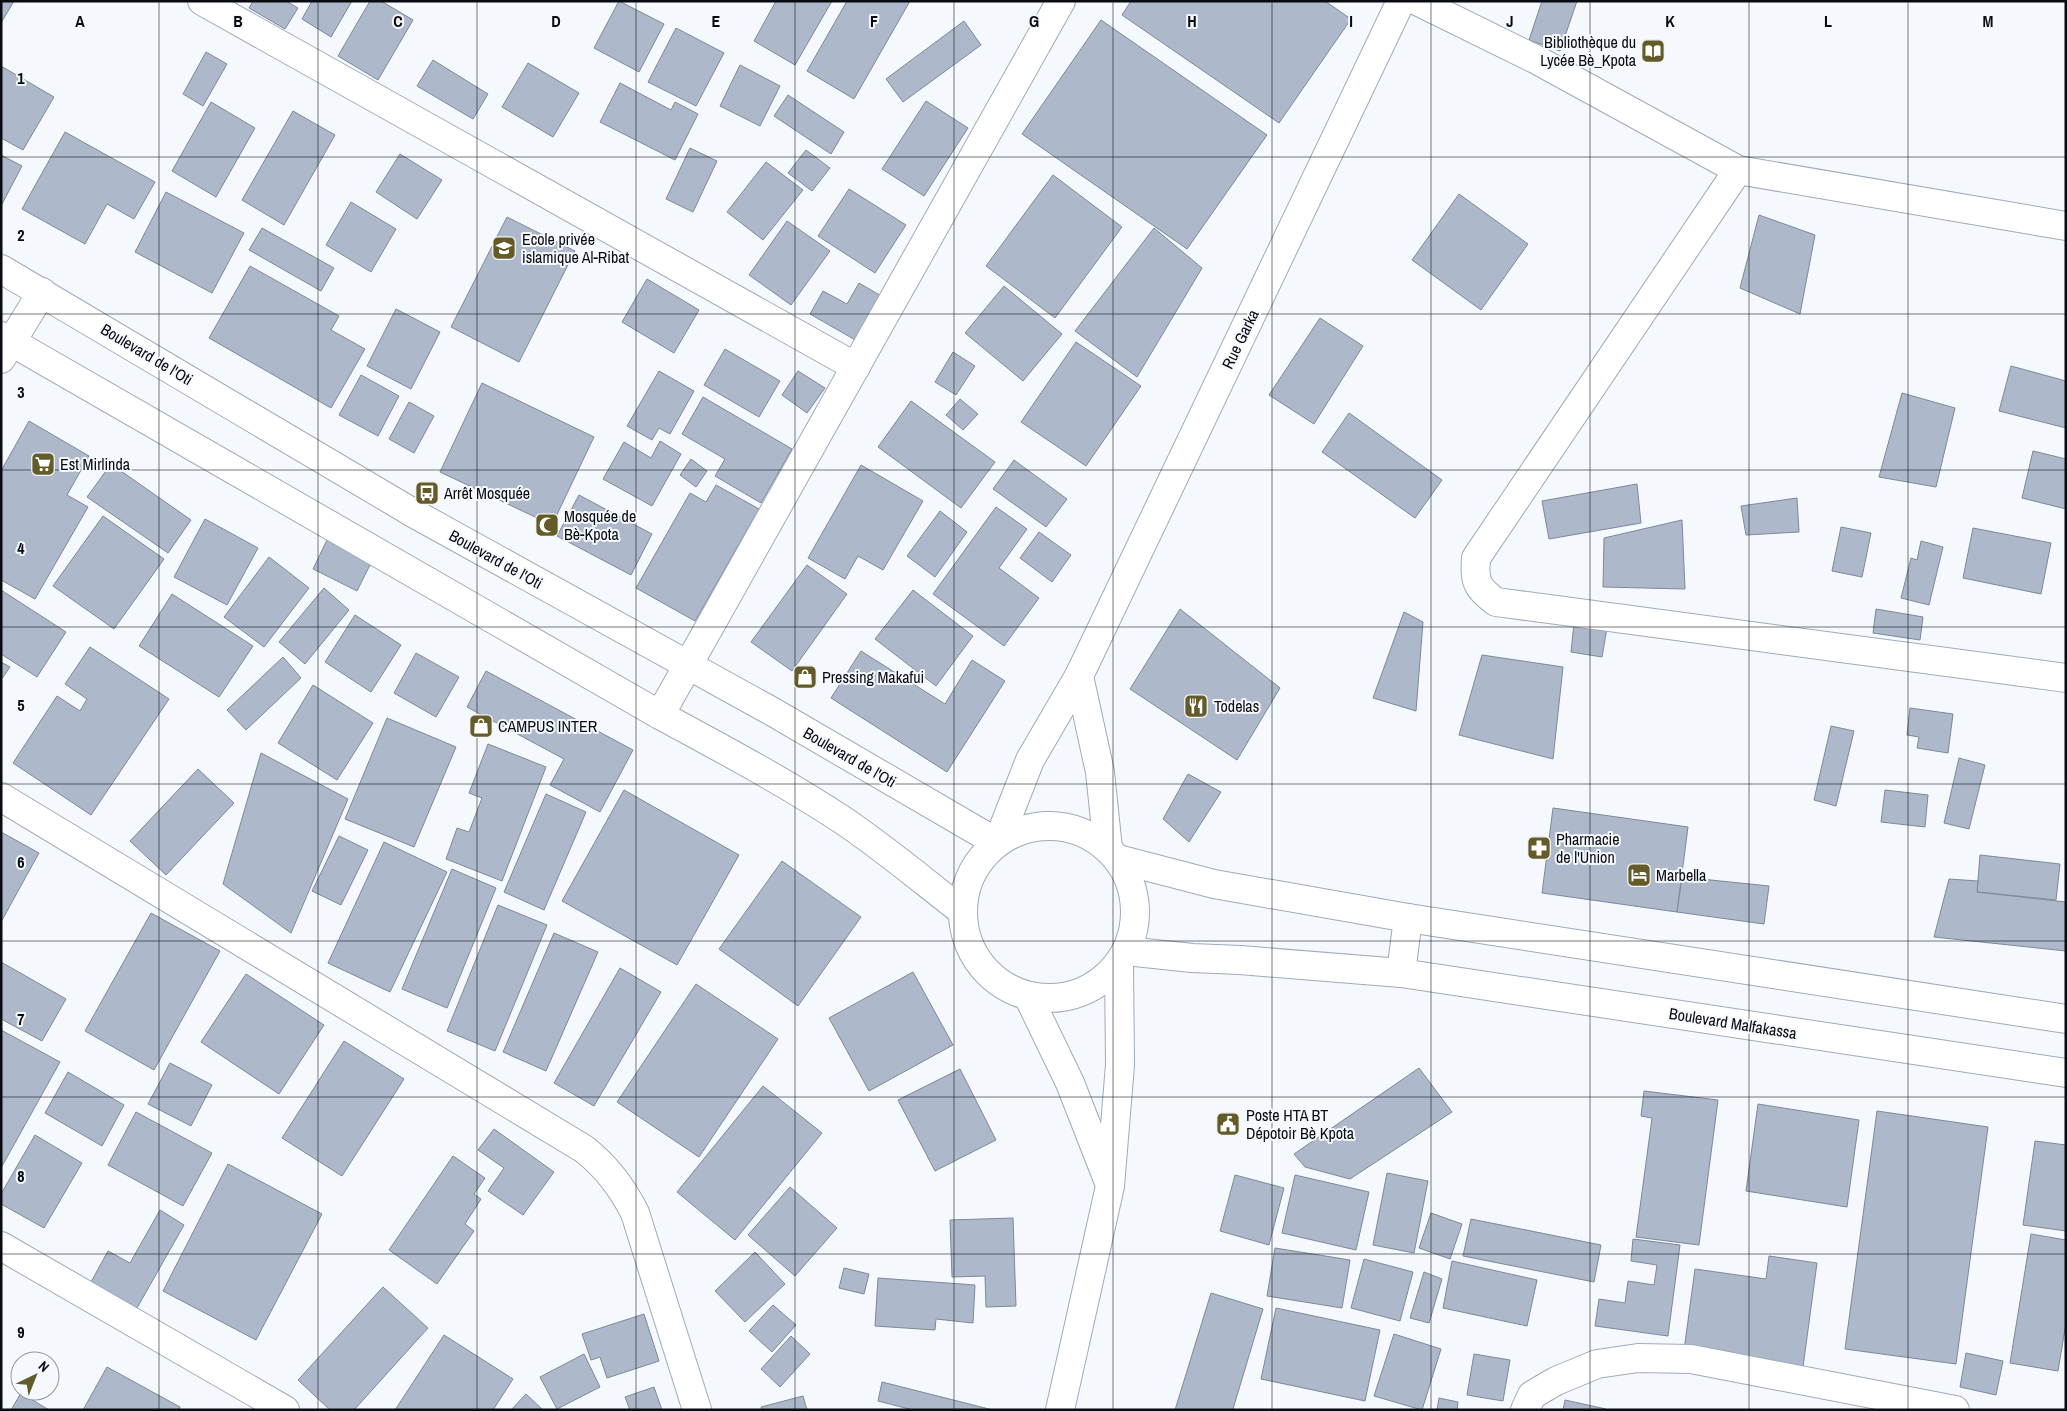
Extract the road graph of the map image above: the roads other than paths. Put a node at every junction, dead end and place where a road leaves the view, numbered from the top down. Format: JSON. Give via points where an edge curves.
{"nodes":[{"id":1,"x":202,"y":1,"type":"edge"},
{"id":2,"x":1061,"y":1,"type":"edge"},
{"id":3,"x":1401,"y":1,"type":"edge"},
{"id":4,"x":1417,"y":1,"type":"edge"},
{"id":5,"x":1738,"y":170,"type":"junction"},
{"id":6,"x":2066,"y":226,"type":"edge"},
{"id":7,"x":1,"y":269,"type":"edge"},
{"id":8,"x":42,"y":292,"type":"junction"},
{"id":9,"x":5,"y":346,"type":"edge"},
{"id":10,"x":856,"y":367,"type":"junction"},
{"id":11,"x":688,"y":665,"type":"junction"},
{"id":12,"x":1079,"y":676,"type":"junction"},
{"id":13,"x":2066,"y":678,"type":"edge"},
{"id":14,"x":660,"y":715,"type":"junction"},
{"id":15,"x":1,"y":797,"type":"edge"},
{"id":16,"x":997,"y":841,"type":"junction"},
{"id":17,"x":1113,"y":854,"type":"junction"},
{"id":18,"x":962,"y":911,"type":"junction"},
{"id":19,"x":1408,"y":918,"type":"junction"},
{"id":20,"x":1123,"y":957,"type":"junction"},
{"id":21,"x":1401,"y":973,"type":"junction"},
{"id":22,"x":1028,"y":996,"type":"junction"},
{"id":23,"x":2066,"y":1019,"type":"edge"},
{"id":24,"x":2066,"y":1073,"type":"edge"},
{"id":25,"x":1110,"y":1186,"type":"junction"},
{"id":26,"x":1,"y":1246,"type":"edge"},
{"id":27,"x":285,"y":1410,"type":"edge"},
{"id":28,"x":698,"y":1410,"type":"edge"},
{"id":29,"x":1060,"y":1410,"type":"edge"},
{"id":30,"x":1526,"y":1410,"type":"edge"},
{"id":31,"x":1955,"y":1410,"type":"edge"}],
"edges":[{"from":1,"to":10,"type":"street"},
{"from":2,"to":10,"type":"street"},
{"from":3,"to":12,"type":"street","name":"Rue Garka"},
{"from":4,"to":5,"type":"street","via":[[1537,60]]},
{"from":5,"to":6,"type":"street"},
{"from":5,"to":13,"type":"street","via":[[1476,558],[1475,573],[1480,590],[1496,602]]},
{"from":7,"to":8,"type":"street","name":"Boulevard de l'Oti"},
{"from":8,"to":9,"type":"street"},
{"from":8,"to":11,"type":"street","name":"Boulevard de l'Oti","via":[[415,514]]},
{"from":9,"to":14,"type":"street"},
{"from":10,"to":11,"type":"street"},
{"from":11,"to":14,"type":"street"},
{"from":11,"to":16,"type":"street","name":"Boulevard de l'Oti"},
{"from":12,"to":16,"type":"street","name":"Rue Garka","via":[[1030,760]]},
{"from":12,"to":17,"type":"street","via":[[1100,772]]},
{"from":14,"to":18,"type":"street","via":[[767,773],[841,820]]},
{"from":15,"to":28,"type":"street","via":[[602,1162],[627,1196],[635,1213]]},
{"from":16,"to":17,"type":"street","via":[[1026,827],[1055,825],[1084,832]]},
{"from":16,"to":18,"type":"street","via":[[977,861],[965,885]]},
{"from":17,"to":19,"type":"street","via":[[1214,884]]},
{"from":17,"to":20,"type":"street","via":[[1130,881],[1135,904],[1134,928]]},
{"from":18,"to":22,"type":"street","via":[[965,934],[974,956],[988,974],[1007,988]]},
{"from":19,"to":21,"type":"street"},
{"from":19,"to":23,"type":"street"},
{"from":20,"to":21,"type":"street","name":"Boulevard Malfakassa","via":[[1240,960]]},
{"from":20,"to":22,"type":"street","via":[[1107,977],[1090,988],[1050,999]]},
{"from":20,"to":25,"type":"street","via":[[1120,1064]]},
{"from":21,"to":24,"type":"street","name":"Boulevard Malfakassa"},
{"from":22,"to":25,"type":"street","via":[[1070,1083]]},
{"from":25,"to":29,"type":"street"},
{"from":26,"to":27,"type":"street"},
{"from":30,"to":31,"type":"street","via":[[1532,1395],[1556,1381],[1597,1364],[1638,1358],[1690,1359]]}]}
